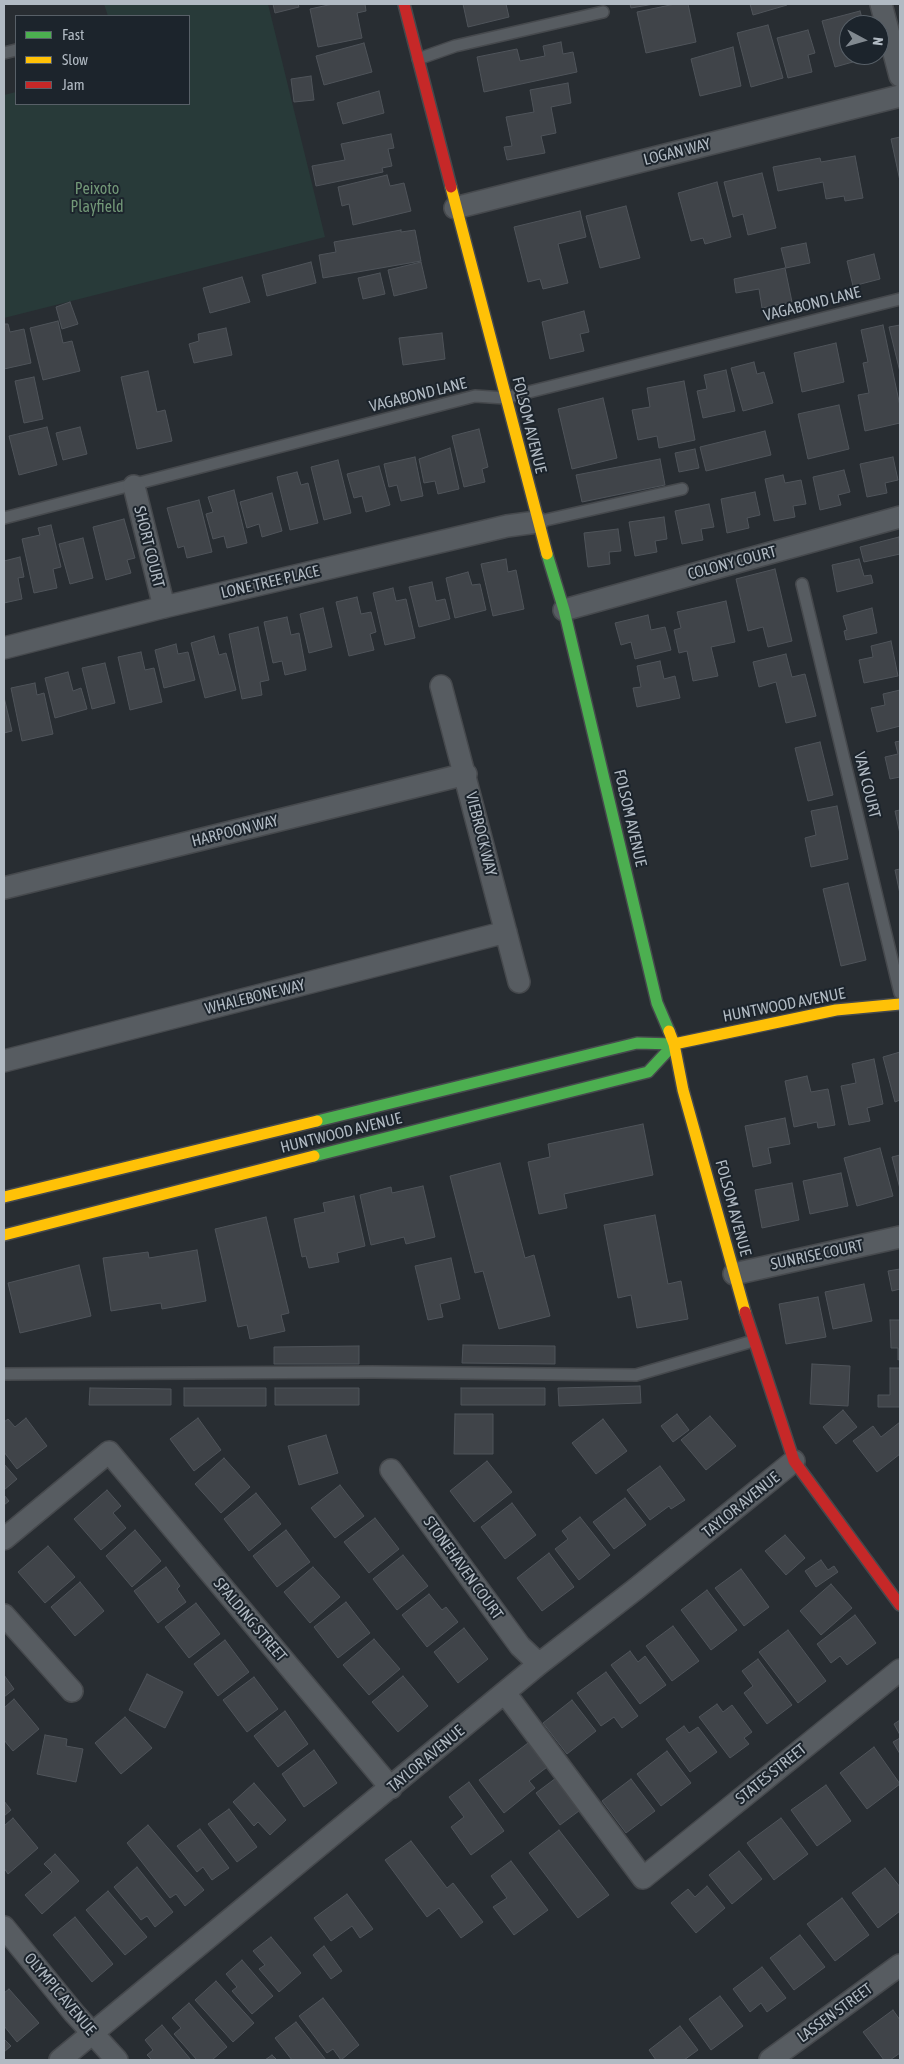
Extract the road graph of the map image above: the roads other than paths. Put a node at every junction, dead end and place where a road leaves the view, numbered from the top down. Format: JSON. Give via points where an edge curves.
{"nodes":[{"id":1,"x":404,"y":4,"type":"edge"},
{"id":2,"x":881,"y":4,"type":"edge"},
{"id":3,"x":603,"y":12,"type":"dead end"},
{"id":4,"x":418,"y":59,"type":"junction"},
{"id":5,"x":900,"y":76,"type":"edge"},
{"id":6,"x":900,"y":96,"type":"edge"},
{"id":7,"x":455,"y":208,"type":"junction"},
{"id":8,"x":900,"y":298,"type":"edge"},
{"id":9,"x":505,"y":398,"type":"junction"},
{"id":10,"x":134,"y":486,"type":"junction"},
{"id":11,"x":682,"y":489,"type":"dead end"},
{"id":12,"x":900,"y":517,"type":"edge"},
{"id":13,"x":4,"y":518,"type":"edge"},
{"id":14,"x":537,"y":522,"type":"junction"},
{"id":15,"x":802,"y":584,"type":"dead end"},
{"id":16,"x":164,"y":607,"type":"junction"},
{"id":17,"x":564,"y":610,"type":"junction"},
{"id":18,"x":4,"y":648,"type":"edge"},
{"id":19,"x":441,"y":686,"type":"dead end"},
{"id":20,"x":466,"y":774,"type":"junction"},
{"id":21,"x":4,"y":888,"type":"edge"},
{"id":22,"x":506,"y":932,"type":"junction"},
{"id":23,"x":519,"y":982,"type":"dead end"},
{"id":24,"x":900,"y":993,"type":"edge"},
{"id":25,"x":900,"y":1004,"type":"edge"},
{"id":26,"x":674,"y":1044,"type":"junction"},
{"id":27,"x":4,"y":1061,"type":"edge"},
{"id":28,"x":4,"y":1197,"type":"edge"},
{"id":29,"x":4,"y":1235,"type":"edge"},
{"id":30,"x":900,"y":1237,"type":"edge"},
{"id":31,"x":734,"y":1274,"type":"junction"},
{"id":32,"x":753,"y":1341,"type":"junction"},
{"id":33,"x":4,"y":1374,"type":"edge"},
{"id":34,"x":794,"y":1461,"type":"junction"},
{"id":35,"x":391,"y":1470,"type":"dead end"},
{"id":36,"x":4,"y":1539,"type":"edge"},
{"id":37,"x":900,"y":1605,"type":"edge"},
{"id":38,"x":4,"y":1615,"type":"edge"},
{"id":39,"x":538,"y":1664,"type":"junction"},
{"id":40,"x":900,"y":1670,"type":"edge"},
{"id":41,"x":72,"y":1692,"type":"dead end"},
{"id":42,"x":505,"y":1693,"type":"junction"},
{"id":43,"x":391,"y":1788,"type":"junction"},
{"id":44,"x":4,"y":1927,"type":"edge"},
{"id":45,"x":900,"y":1965,"type":"edge"},
{"id":46,"x":92,"y":2033,"type":"junction"},
{"id":47,"x":60,"y":2060,"type":"edge"},
{"id":48,"x":116,"y":2060,"type":"edge"},
{"id":49,"x":770,"y":2060,"type":"edge"}],
"edges":[{"from":1,"to":4,"type":"street","name":"FOLSOM AVENUE"},
{"from":2,"to":5,"type":"street"},
{"from":3,"to":4,"type":"lane","via":[[455,46]]},
{"from":4,"to":7,"type":"street","name":"FOLSOM AVENUE"},
{"from":6,"to":7,"type":"street","name":"LOGAN WAY"},
{"from":7,"to":9,"type":"street","name":"FOLSOM AVENUE"},
{"from":8,"to":9,"type":"lane","name":"VAGABOND LANE"},
{"from":9,"to":10,"type":"lane","name":"VAGABOND LANE","via":[[475,396]]},
{"from":9,"to":14,"type":"street","name":"FOLSOM AVENUE"},
{"from":10,"to":13,"type":"lane","name":"VAGABOND LANE"},
{"from":10,"to":16,"type":"street","name":"SHORT COURT"},
{"from":11,"to":14,"type":"lane"},
{"from":12,"to":17,"type":"street","name":"COLONY COURT"},
{"from":14,"to":16,"type":"street","name":"LONE TREE PLACE","via":[[507,526]]},
{"from":14,"to":17,"type":"street","name":"FOLSOM AVENUE"},
{"from":15,"to":24,"type":"lane","name":"VAN COURT"},
{"from":16,"to":18,"type":"street","name":"LONE TREE PLACE"},
{"from":17,"to":26,"type":"street","name":"FOLSOM AVENUE","via":[[657,1003]]},
{"from":19,"to":20,"type":"street","name":"VIEBROCK WAY"},
{"from":20,"to":21,"type":"street","name":"HARPOON WAY"},
{"from":20,"to":22,"type":"street","name":"VIEBROCK WAY"},
{"from":22,"to":23,"type":"street","name":"VIEBROCK WAY"},
{"from":22,"to":27,"type":"street","name":"WHALEBONE WAY"},
{"from":25,"to":26,"type":"street","name":"HUNTWOOD AVENUE","via":[[836,1010]]},
{"from":26,"to":28,"type":"street","name":"HUNTWOOD AVENUE","via":[[637,1043]]},
{"from":26,"to":29,"type":"street","name":"HUNTWOOD AVENUE","via":[[648,1072]]},
{"from":26,"to":31,"type":"street","name":"FOLSOM AVENUE","via":[[683,1090]]},
{"from":30,"to":31,"type":"street","name":"SUNRISE COURT"},
{"from":31,"to":32,"type":"street","name":"FOLSOM AVENUE"},
{"from":32,"to":33,"type":"lane","via":[[636,1375],[372,1372]]},
{"from":32,"to":34,"type":"street","name":"FOLSOM AVENUE"},
{"from":34,"to":37,"type":"street","name":"FOLSOM AVENUE"},
{"from":34,"to":39,"type":"street","name":"TAYLOR AVENUE"},
{"from":35,"to":39,"type":"street","name":"STONEHAVEN COURT","via":[[520,1646]]},
{"from":36,"to":43,"type":"street","name":"SPALDING STREET","via":[[109,1452]]},
{"from":38,"to":41,"type":"street"},
{"from":39,"to":42,"type":"street","name":"TAYLOR AVENUE"},
{"from":40,"to":42,"type":"street","name":"STATES STREET","via":[[643,1878]]},
{"from":42,"to":43,"type":"street","name":"TAYLOR AVENUE"},
{"from":43,"to":46,"type":"street","name":"TAYLOR AVENUE"},
{"from":44,"to":46,"type":"street","name":"OLYMPIC AVENUE"},
{"from":45,"to":49,"type":"street","name":"LASSEN STREET"},
{"from":46,"to":47,"type":"street","name":"TAYLOR AVENUE"},
{"from":46,"to":48,"type":"street","name":"OLYMPIC AVENUE"}]}
